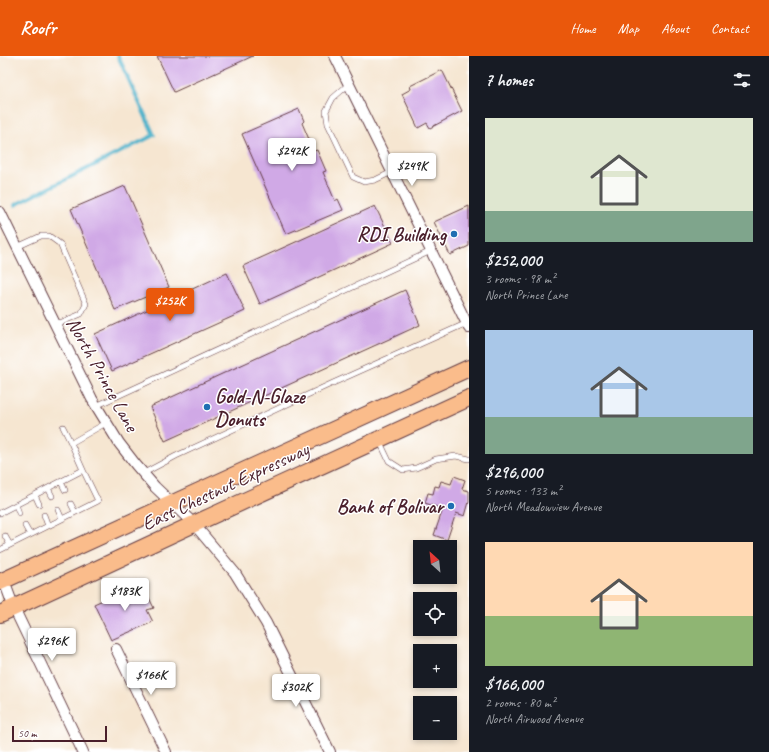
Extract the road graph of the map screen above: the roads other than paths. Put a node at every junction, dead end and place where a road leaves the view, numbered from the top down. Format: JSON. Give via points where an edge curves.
{"nodes":[{"id":1,"x":334,"y":56,"type":"edge"},
{"id":2,"x":348,"y":84,"type":"junction"},
{"id":3,"x":392,"y":172,"type":"junction"},
{"id":4,"x":0,"y":212,"type":"edge"},
{"id":5,"x":17,"y":247,"type":"junction"},
{"id":6,"x":431,"y":251,"type":"junction"},
{"id":7,"x":55,"y":325,"type":"junction"},
{"id":8,"x":468,"y":325,"type":"edge"},
{"id":9,"x":469,"y":368,"type":"edge"},
{"id":10,"x":469,"y":398,"type":"edge"},
{"id":11,"x":96,"y":406,"type":"junction"},
{"id":12,"x":106,"y":423,"type":"junction"},
{"id":13,"x":62,"y":427,"type":"dead end"},
{"id":14,"x":379,"y":439,"type":"junction"},
{"id":15,"x":71,"y":443,"type":"junction"},
{"id":16,"x":469,"y":459,"type":"edge"},
{"id":17,"x":83,"y":470,"type":"junction"},
{"id":18,"x":144,"y":473,"type":"junction"},
{"id":19,"x":61,"y":482,"type":"junction"},
{"id":20,"x":48,"y":488,"type":"junction"},
{"id":21,"x":65,"y":490,"type":"dead end"},
{"id":22,"x":35,"y":495,"type":"junction"},
{"id":23,"x":52,"y":496,"type":"dead end"},
{"id":24,"x":172,"y":503,"type":"junction"},
{"id":25,"x":39,"y":504,"type":"dead end"},
{"id":26,"x":71,"y":504,"type":"dead end"},
{"id":27,"x":16,"y":505,"type":"junction"},
{"id":28,"x":58,"y":510,"type":"dead end"},
{"id":29,"x":75,"y":512,"type":"junction"},
{"id":30,"x":0,"y":513,"type":"edge"},
{"id":31,"x":19,"y":513,"type":"dead end"},
{"id":32,"x":44,"y":515,"type":"dead end"},
{"id":33,"x":62,"y":519,"type":"junction"},
{"id":34,"x":194,"y":524,"type":"junction"},
{"id":35,"x":25,"y":526,"type":"dead end"},
{"id":36,"x":48,"y":526,"type":"junction"},
{"id":37,"x":30,"y":535,"type":"junction"},
{"id":38,"x":5,"y":536,"type":"dead end"},
{"id":39,"x":10,"y":545,"type":"junction"},
{"id":40,"x":0,"y":550,"type":"edge"},
{"id":41,"x":1,"y":579,"type":"edge"},
{"id":42,"x":7,"y":611,"type":"edge"},
{"id":43,"x":116,"y":649,"type":"dead end"},
{"id":44,"x":83,"y":752,"type":"edge"},
{"id":45,"x":166,"y":752,"type":"edge"},
{"id":46,"x":330,"y":752,"type":"edge"}],
"edges":[{"from":1,"to":2,"type":"street"},
{"from":2,"to":3,"type":"street"},
{"from":2,"to":3,"type":"lane","via":[[333,98],[326,111],[328,124],[353,177],[364,182]]},
{"from":3,"to":6,"type":"street"},
{"from":4,"to":5,"type":"street","name":"North Prince Lane"},
{"from":5,"to":7,"type":"street","name":"North Prince Lane"},
{"from":5,"to":7,"type":"lane","via":[[41,236],[49,236],[60,244],[86,304],[81,314]]},
{"from":6,"to":8,"type":"street"},
{"from":6,"to":11,"type":"lane"},
{"from":7,"to":11,"type":"street","name":"North Prince Lane"},
{"from":8,"to":18,"type":"lane","via":[[318,390]]},
{"from":9,"to":24,"type":"main road","name":"East Chestnut Expressway"},
{"from":10,"to":14,"type":"main road","name":"East Chestnut Expressway"},
{"from":11,"to":12,"type":"street","name":"North Prince Lane"},
{"from":12,"to":15,"type":"lane"},
{"from":12,"to":18,"type":"street","name":"North Prince Lane"},
{"from":13,"to":15,"type":"lane"},
{"from":14,"to":16,"type":"lane","via":[[389,460],[403,470],[416,468],[436,459],[456,456]]},
{"from":14,"to":34,"type":"main road","name":"East Chestnut Expressway"},
{"from":15,"to":17,"type":"lane"},
{"from":17,"to":19,"type":"lane"},
{"from":17,"to":29,"type":"lane","via":[[98,501]]},
{"from":18,"to":24,"type":"street","name":"North Prince Lane"},
{"from":19,"to":20,"type":"lane"},
{"from":19,"to":21,"type":"lane"},
{"from":20,"to":22,"type":"lane"},
{"from":20,"to":23,"type":"lane"},
{"from":22,"to":25,"type":"lane"},
{"from":22,"to":27,"type":"lane"},
{"from":24,"to":34,"type":"street","name":"North Prince Lane"},
{"from":24,"to":41,"type":"main road","name":"East Chestnut Expressway"},
{"from":26,"to":29,"type":"lane"},
{"from":27,"to":30,"type":"lane"},
{"from":27,"to":31,"type":"lane"},
{"from":28,"to":33,"type":"lane"},
{"from":29,"to":33,"type":"lane"},
{"from":32,"to":36,"type":"lane"},
{"from":33,"to":36,"type":"lane"},
{"from":34,"to":42,"type":"main road","name":"East Chestnut Expressway"},
{"from":34,"to":46,"type":"street","name":"North Prince Lane","via":[[235,573],[266,623]]},
{"from":35,"to":37,"type":"lane"},
{"from":36,"to":37,"type":"lane"},
{"from":37,"to":39,"type":"lane"},
{"from":38,"to":39,"type":"lane"},
{"from":39,"to":40,"type":"lane"},
{"from":41,"to":42,"type":"street"},
{"from":42,"to":44,"type":"street"},
{"from":43,"to":45,"type":"street"}]}
